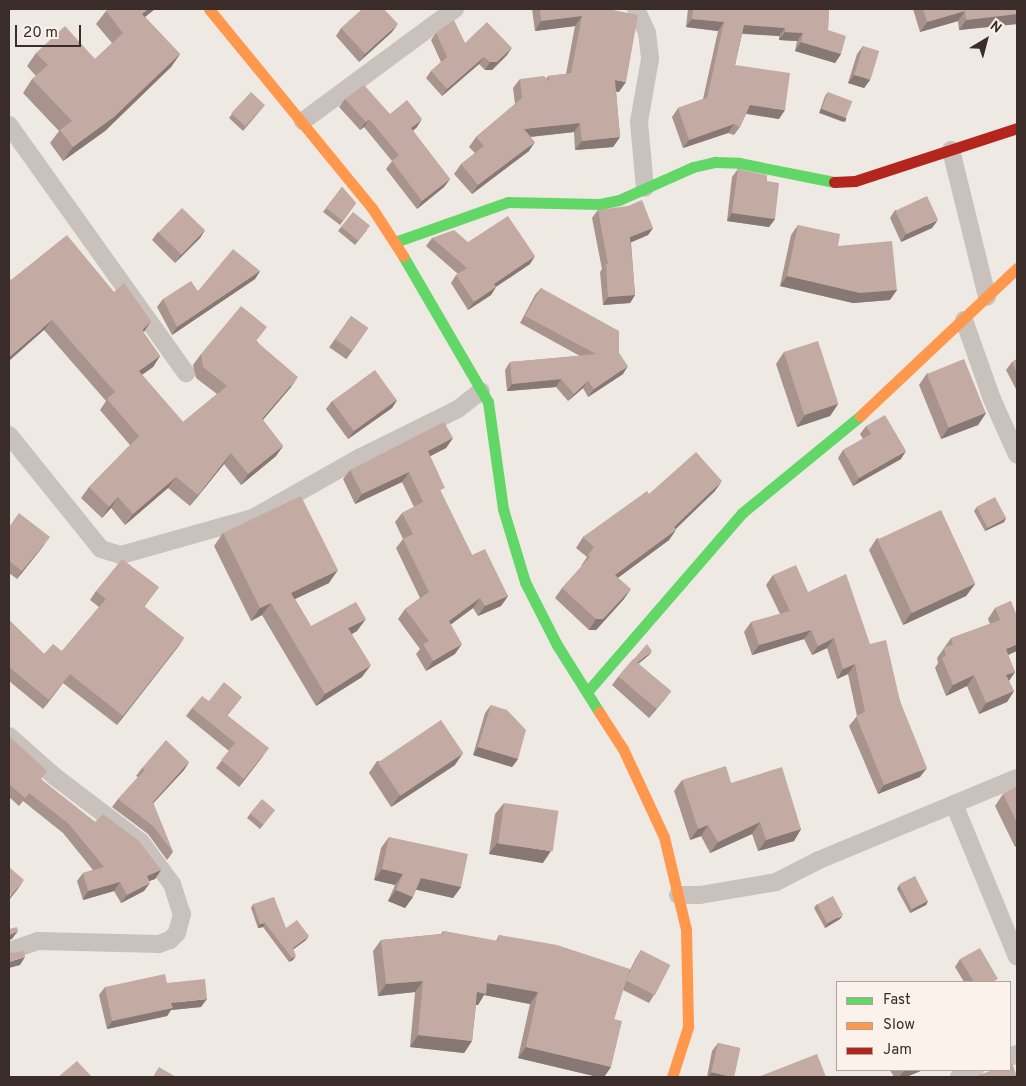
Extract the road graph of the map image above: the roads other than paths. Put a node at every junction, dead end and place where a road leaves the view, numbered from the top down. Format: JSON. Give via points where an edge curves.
{"nodes":[{"id":1,"x":209,"y":9,"type":"edge"},
{"id":2,"x":455,"y":9,"type":"edge"},
{"id":3,"x":636,"y":9,"type":"edge"},
{"id":4,"x":303,"y":121,"type":"junction"},
{"id":5,"x":9,"y":126,"type":"edge"},
{"id":6,"x":1017,"y":128,"type":"edge"},
{"id":7,"x":951,"y":150,"type":"junction"},
{"id":8,"x":645,"y":188,"type":"junction"},
{"id":9,"x":395,"y":242,"type":"junction"},
{"id":10,"x":1017,"y":268,"type":"edge"},
{"id":11,"x":987,"y":297,"type":"junction"},
{"id":12,"x":964,"y":320,"type":"junction"},
{"id":13,"x":186,"y":373,"type":"dead end"},
{"id":14,"x":481,"y":391,"type":"junction"},
{"id":15,"x":9,"y":435,"type":"edge"},
{"id":16,"x":1017,"y":455,"type":"edge"},
{"id":17,"x":587,"y":692,"type":"junction"},
{"id":18,"x":9,"y":736,"type":"edge"},
{"id":19,"x":1017,"y":778,"type":"edge"},
{"id":20,"x":954,"y":804,"type":"junction"},
{"id":21,"x":678,"y":895,"type":"junction"},
{"id":22,"x":9,"y":951,"type":"edge"},
{"id":23,"x":1017,"y":957,"type":"edge"},
{"id":24,"x":974,"y":1071,"type":"edge"},
{"id":25,"x":672,"y":1077,"type":"edge"},
{"id":26,"x":959,"y":1077,"type":"edge"}],
"edges":[{"from":1,"to":4,"type":"street"},
{"from":2,"to":4,"type":"street"},
{"from":3,"to":8,"type":"street","via":[[647,33],[650,59],[639,122]]},
{"from":4,"to":9,"type":"street"},
{"from":5,"to":13,"type":"street"},
{"from":6,"to":7,"type":"street"},
{"from":7,"to":8,"type":"street","via":[[899,164],[855,181],[826,183],[739,163],[715,162],[693,167]]},
{"from":7,"to":11,"type":"street"},
{"from":8,"to":9,"type":"street","via":[[619,200],[600,204],[508,202]]},
{"from":9,"to":14,"type":"street"},
{"from":10,"to":11,"type":"street"},
{"from":11,"to":12,"type":"street"},
{"from":12,"to":16,"type":"street"},
{"from":12,"to":17,"type":"street","via":[[873,405],[742,513]]},
{"from":14,"to":15,"type":"street","via":[[458,409],[361,457],[253,518],[121,555],[101,549]]},
{"from":14,"to":17,"type":"street","via":[[488,402],[503,509],[525,582]]},
{"from":17,"to":21,"type":"street","via":[[623,749],[664,836]]},
{"from":18,"to":22,"type":"street","via":[[54,776],[141,842],[172,884],[182,914],[176,933],[170,940],[159,944],[38,941]]},
{"from":19,"to":20,"type":"street"},
{"from":20,"to":21,"type":"street","via":[[819,860],[776,882],[700,895]]},
{"from":20,"to":23,"type":"street"},
{"from":21,"to":25,"type":"street","via":[[686,929],[688,1027]]},
{"from":24,"to":26,"type":"street"}]}
